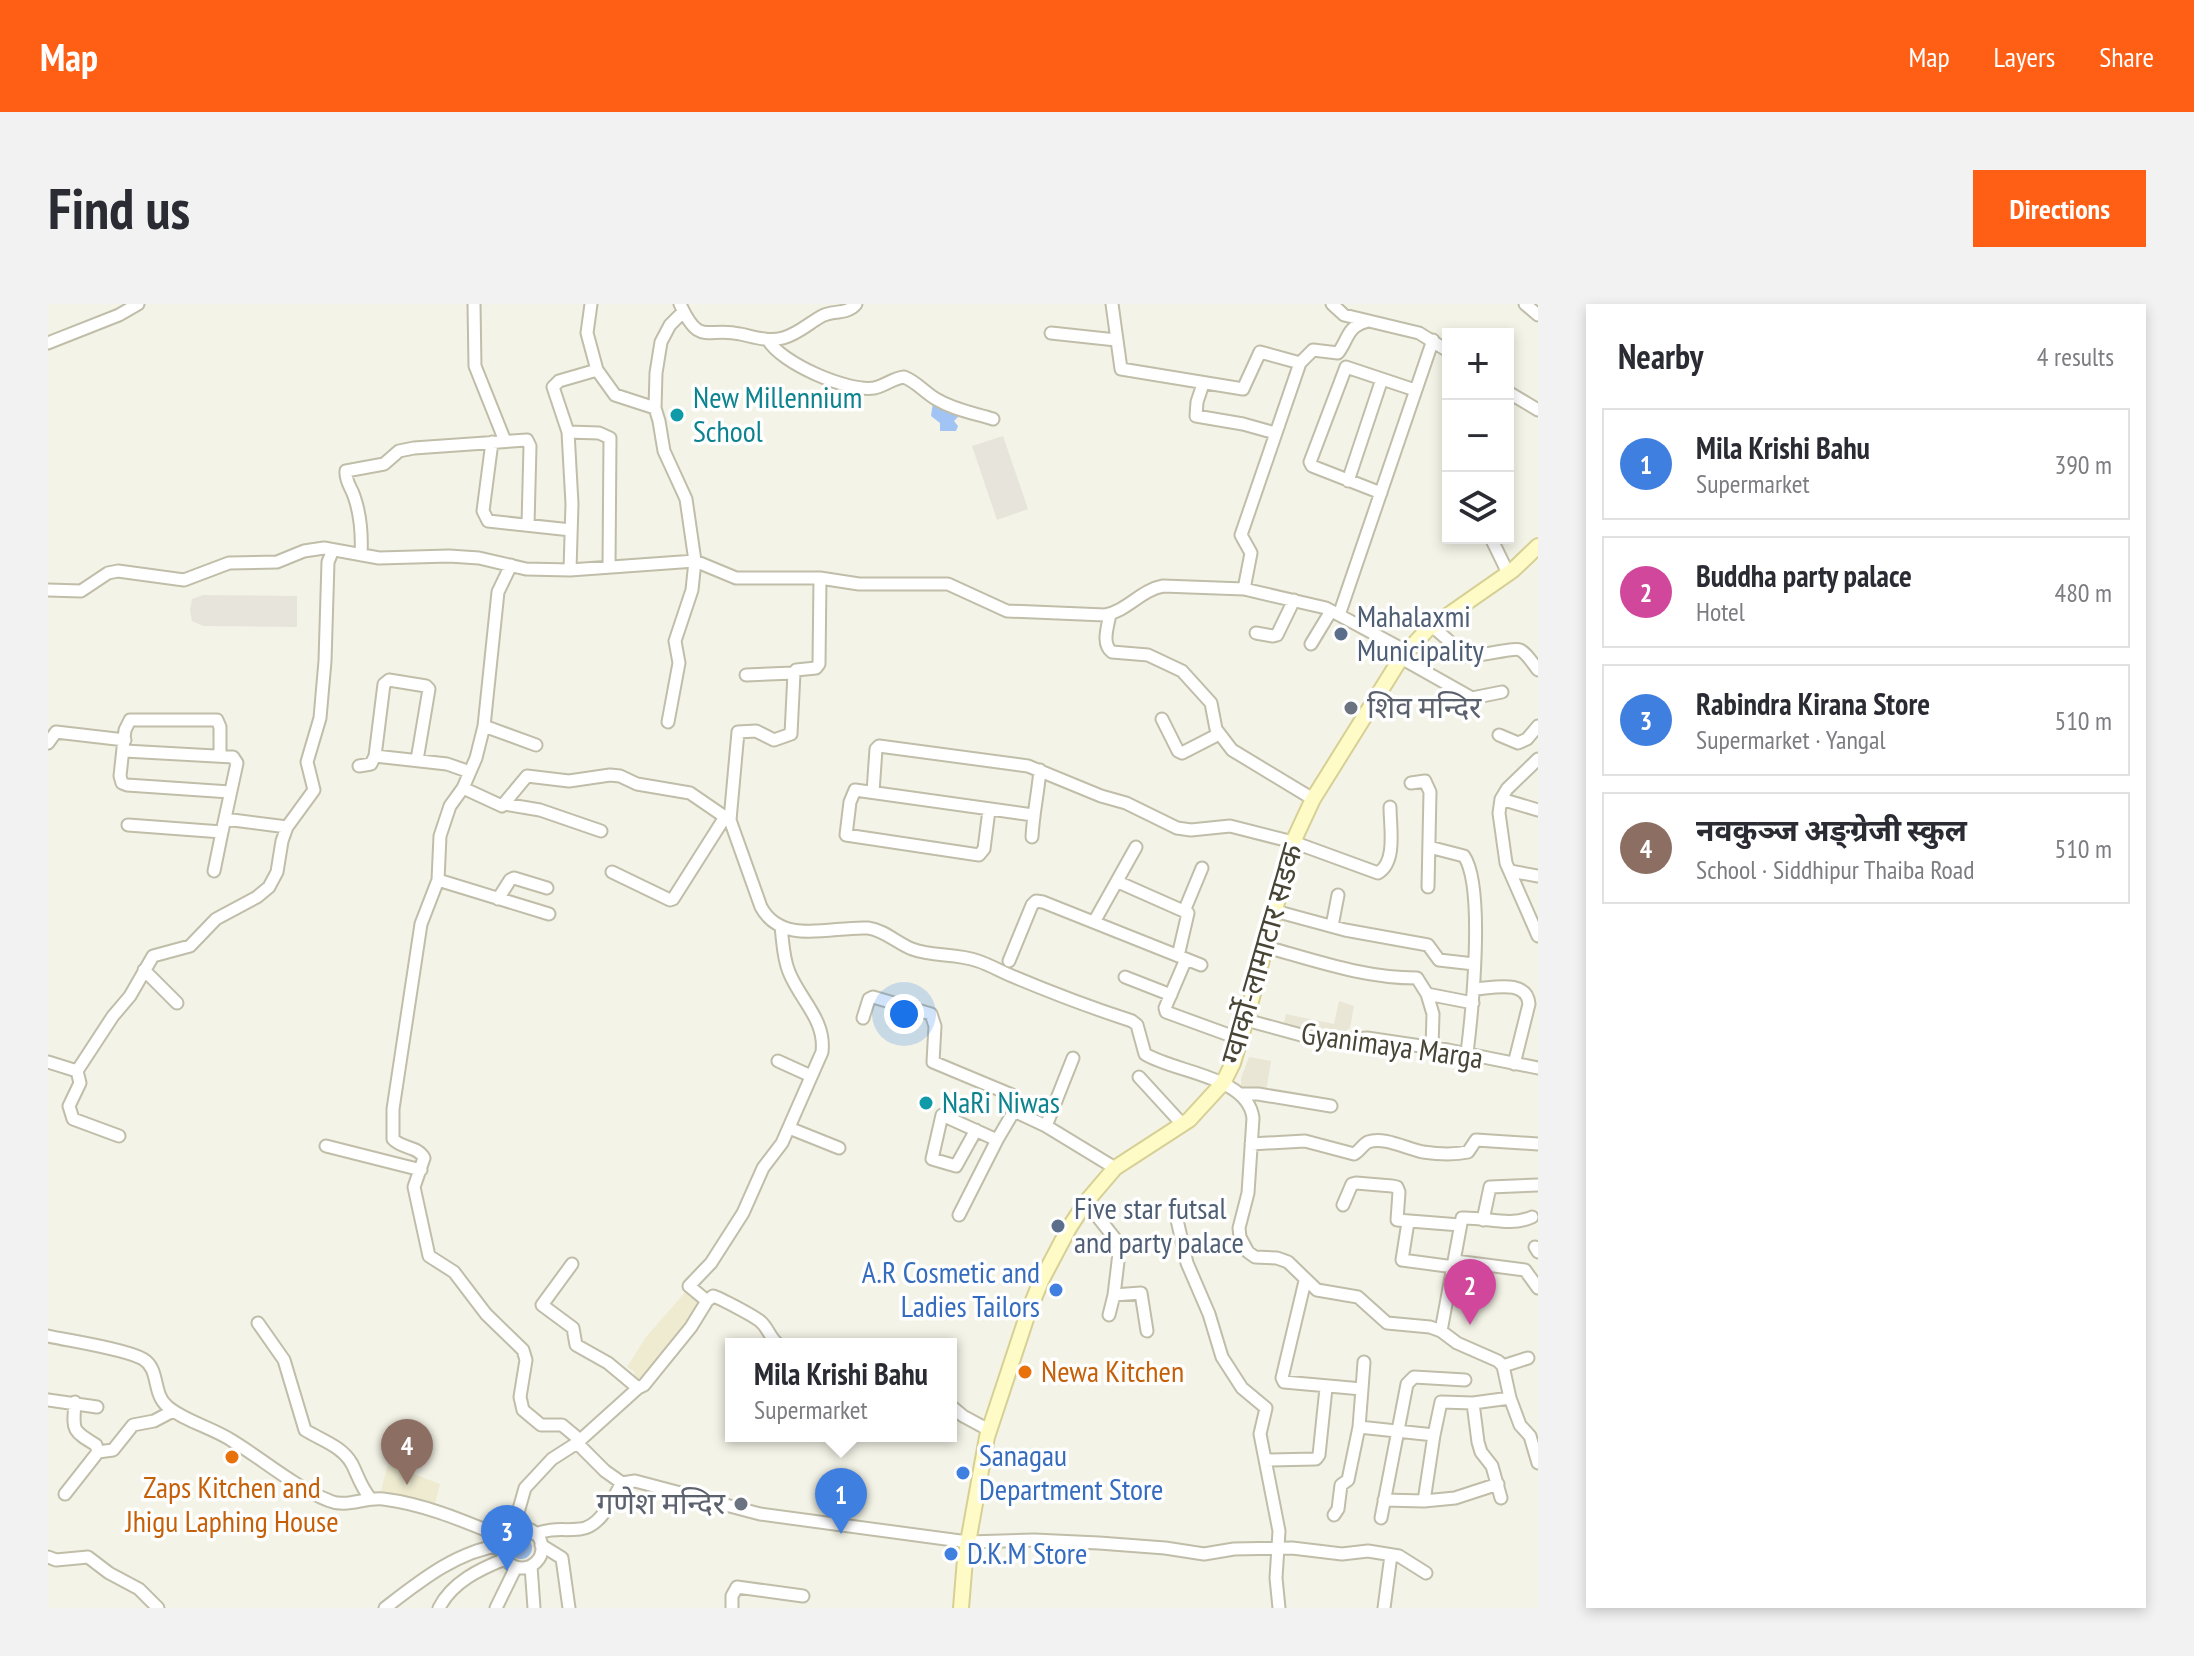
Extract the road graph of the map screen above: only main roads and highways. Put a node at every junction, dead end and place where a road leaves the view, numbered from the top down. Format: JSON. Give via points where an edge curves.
{"nodes":[{"id":1,"x":1538,"y":546,"type":"edge"},
{"id":2,"x":961,"y":1608,"type":"edge"}],
"edges":[{"from":1,"to":2,"type":"main road","name":"ग्वार्को-लामाटार सडक","via":[[1403,654],[1313,799],[1293,842],[1246,1020],[1223,1083],[1183,1125],[1115,1168],[1086,1202],[1041,1281],[989,1430]]}]}
